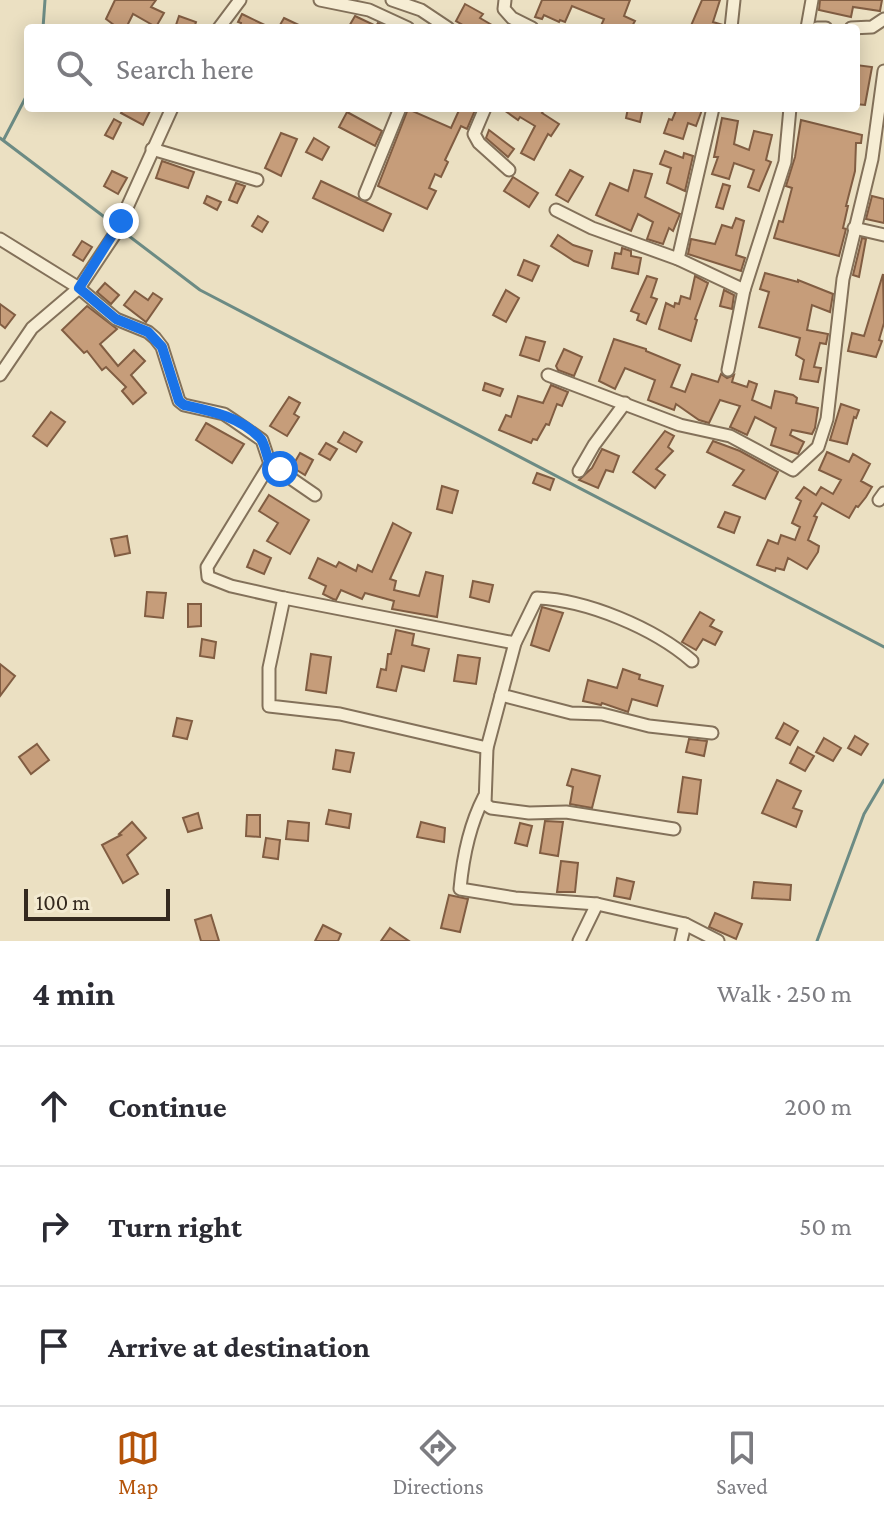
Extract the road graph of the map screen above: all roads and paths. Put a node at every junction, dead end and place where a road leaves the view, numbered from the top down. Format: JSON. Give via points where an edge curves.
{"nodes":[{"id":1,"x":240,"y":0,"type":"edge"},
{"id":2,"x":320,"y":0,"type":"edge"},
{"id":3,"x":389,"y":0,"type":"edge"},
{"id":4,"x":505,"y":0,"type":"edge"},
{"id":5,"x":734,"y":0,"type":"edge"},
{"id":6,"x":812,"y":0,"type":"edge"},
{"id":7,"x":369,"y":10,"type":"junction"},
{"id":8,"x":385,"y":17,"type":"junction"},
{"id":9,"x":884,"y":19,"type":"edge"},
{"id":10,"x":222,"y":24,"type":"edge"},
{"id":11,"x":400,"y":24,"type":"edge"},
{"id":12,"x":442,"y":24,"type":"edge"},
{"id":13,"x":524,"y":24,"type":"edge"},
{"id":14,"x":731,"y":24,"type":"edge"},
{"id":15,"x":808,"y":24,"type":"edge"},
{"id":16,"x":860,"y":28,"type":"edge"},
{"id":17,"x":884,"y":71,"type":"edge"},
{"id":18,"x":170,"y":112,"type":"edge"},
{"id":19,"x":398,"y":112,"type":"edge"},
{"id":20,"x":483,"y":112,"type":"edge"},
{"id":21,"x":712,"y":112,"type":"edge"},
{"id":22,"x":790,"y":112,"type":"edge"},
{"id":23,"x":152,"y":149,"type":"junction"},
{"id":24,"x":509,"y":170,"type":"dead end"},
{"id":25,"x":257,"y":180,"type":"dead end"},
{"id":26,"x":365,"y":194,"type":"dead end"},
{"id":27,"x":556,"y":210,"type":"dead end"},
{"id":28,"x":854,"y":228,"type":"junction"},
{"id":29,"x":884,"y":235,"type":"edge"},
{"id":30,"x":0,"y":239,"type":"edge"},
{"id":31,"x":678,"y":259,"type":"junction"},
{"id":32,"x":79,"y":288,"type":"junction"},
{"id":33,"x":744,"y":290,"type":"junction"},
{"id":34,"x":728,"y":370,"type":"dead end"},
{"id":35,"x":0,"y":375,"type":"edge"},
{"id":36,"x":548,"y":375,"type":"dead end"},
{"id":37,"x":625,"y":403,"type":"junction"},
{"id":38,"x":270,"y":464,"type":"junction"},
{"id":39,"x":579,"y":471,"type":"dead end"},
{"id":40,"x":315,"y":495,"type":"dead end"},
{"id":41,"x":284,"y":598,"type":"junction"},
{"id":42,"x":515,"y":643,"type":"junction"},
{"id":43,"x":692,"y":661,"type":"dead end"},
{"id":44,"x":501,"y":695,"type":"junction"},
{"id":45,"x":712,"y":733,"type":"dead end"},
{"id":46,"x":487,"y":748,"type":"junction"},
{"id":47,"x":485,"y":796,"type":"junction"},
{"id":48,"x":674,"y":829,"type":"dead end"},
{"id":49,"x":597,"y":904,"type":"junction"},
{"id":50,"x":685,"y":924,"type":"junction"},
{"id":51,"x":579,"y":941,"type":"edge"},
{"id":52,"x":681,"y":941,"type":"edge"},
{"id":53,"x":718,"y":941,"type":"edge"}],
"edges":[{"from":1,"to":10,"type":"street"},
{"from":2,"to":7,"type":"street"},
{"from":3,"to":7,"type":"street"},
{"from":3,"to":8,"type":"street"},
{"from":3,"to":12,"type":"street","via":[[421,10]]},
{"from":4,"to":13,"type":"street","via":[[504,9]]},
{"from":5,"to":14,"type":"street"},
{"from":6,"to":15,"type":"street"},
{"from":7,"to":8,"type":"street"},
{"from":8,"to":11,"type":"street"},
{"from":9,"to":16,"type":"street"},
{"from":17,"to":28,"type":"street","via":[[872,159]]},
{"from":18,"to":23,"type":"street"},
{"from":19,"to":26,"type":"street"},
{"from":20,"to":24,"type":"street","via":[[474,134]]},
{"from":21,"to":31,"type":"street"},
{"from":22,"to":33,"type":"street","via":[[785,162]]},
{"from":23,"to":25,"type":"street"},
{"from":23,"to":32,"type":"street","via":[[115,234]]},
{"from":27,"to":31,"type":"street"},
{"from":28,"to":29,"type":"street"},
{"from":28,"to":37,"type":"street","via":[[827,419],[818,447],[793,470],[730,436],[680,425]]},
{"from":30,"to":32,"type":"street"},
{"from":31,"to":33,"type":"street"},
{"from":32,"to":35,"type":"street","via":[[32,328]]},
{"from":32,"to":38,"type":"street","via":[[116,319],[148,332],[162,347],[179,401],[224,414],[262,440]]},
{"from":33,"to":34,"type":"street"},
{"from":36,"to":37,"type":"street"},
{"from":37,"to":39,"type":"street"},
{"from":38,"to":40,"type":"street"},
{"from":38,"to":41,"type":"street","via":[[207,567],[208,577]]},
{"from":41,"to":42,"type":"street"},
{"from":41,"to":46,"type":"street","via":[[269,668],[269,706],[340,714]]},
{"from":42,"to":43,"type":"street","via":[[537,598],[558,599],[598,610],[671,643]]},
{"from":42,"to":44,"type":"street"},
{"from":44,"to":45,"type":"street","via":[[571,713]]},
{"from":44,"to":46,"type":"street"},
{"from":46,"to":47,"type":"street"},
{"from":47,"to":48,"type":"street","via":[[491,808],[566,812]]},
{"from":47,"to":49,"type":"street","via":[[469,833],[460,889]]},
{"from":49,"to":50,"type":"street"},
{"from":49,"to":51,"type":"street"},
{"from":50,"to":52,"type":"street"},
{"from":50,"to":53,"type":"street"}]}
